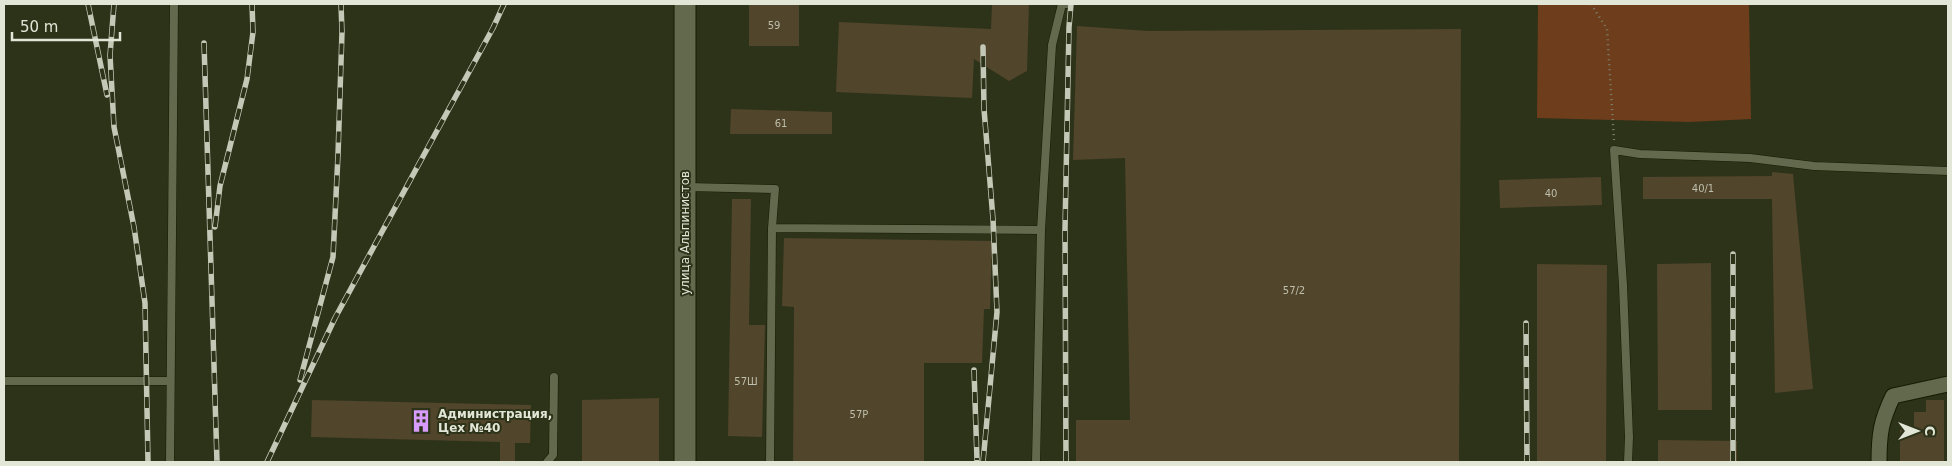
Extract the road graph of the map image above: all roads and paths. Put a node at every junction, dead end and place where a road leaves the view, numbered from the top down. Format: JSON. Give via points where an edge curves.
{"nodes":[{"id":1,"x":174,"y":4,"type":"edge"},
{"id":2,"x":685,"y":4,"type":"edge"},
{"id":3,"x":1067,"y":4,"type":"edge"},
{"id":4,"x":1591,"y":4,"type":"edge"},
{"id":5,"x":1614,"y":150,"type":"junction"},
{"id":6,"x":1948,"y":171,"type":"edge"},
{"id":7,"x":685,"y":187,"type":"junction"},
{"id":8,"x":772,"y":228,"type":"junction"},
{"id":9,"x":1041,"y":230,"type":"junction"},
{"id":10,"x":554,"y":376,"type":"dead end"},
{"id":11,"x":4,"y":381,"type":"edge"},
{"id":12,"x":170,"y":381,"type":"junction"},
{"id":13,"x":1948,"y":384,"type":"edge"},
{"id":14,"x":170,"y":462,"type":"edge"},
{"id":15,"x":547,"y":462,"type":"edge"},
{"id":16,"x":685,"y":462,"type":"edge"},
{"id":17,"x":770,"y":462,"type":"edge"},
{"id":18,"x":1036,"y":462,"type":"edge"},
{"id":19,"x":1628,"y":462,"type":"edge"},
{"id":20,"x":1879,"y":462,"type":"edge"}],
"edges":[{"from":1,"to":12,"type":"lane"},
{"from":2,"to":7,"type":"main road","name":"улица Альпинистов"},
{"from":3,"to":9,"type":"lane","via":[[1062,4],[1052,45]]},
{"from":4,"to":5,"type":"path","via":[[1607,29]]},
{"from":5,"to":6,"type":"lane","via":[[1750,158],[1814,166]]},
{"from":5,"to":19,"type":"lane","via":[[1623,285]]},
{"from":7,"to":8,"type":"lane","via":[[775,190]]},
{"from":7,"to":16,"type":"main road","name":"улица Альпинистов"},
{"from":8,"to":9,"type":"lane"},
{"from":8,"to":17,"type":"lane"},
{"from":9,"to":18,"type":"lane"},
{"from":10,"to":15,"type":"lane","via":[[553,455]]},
{"from":11,"to":12,"type":"lane"},
{"from":12,"to":14,"type":"lane"},
{"from":13,"to":20,"type":"street","via":[[1893,396],[1883,416]]}]}
